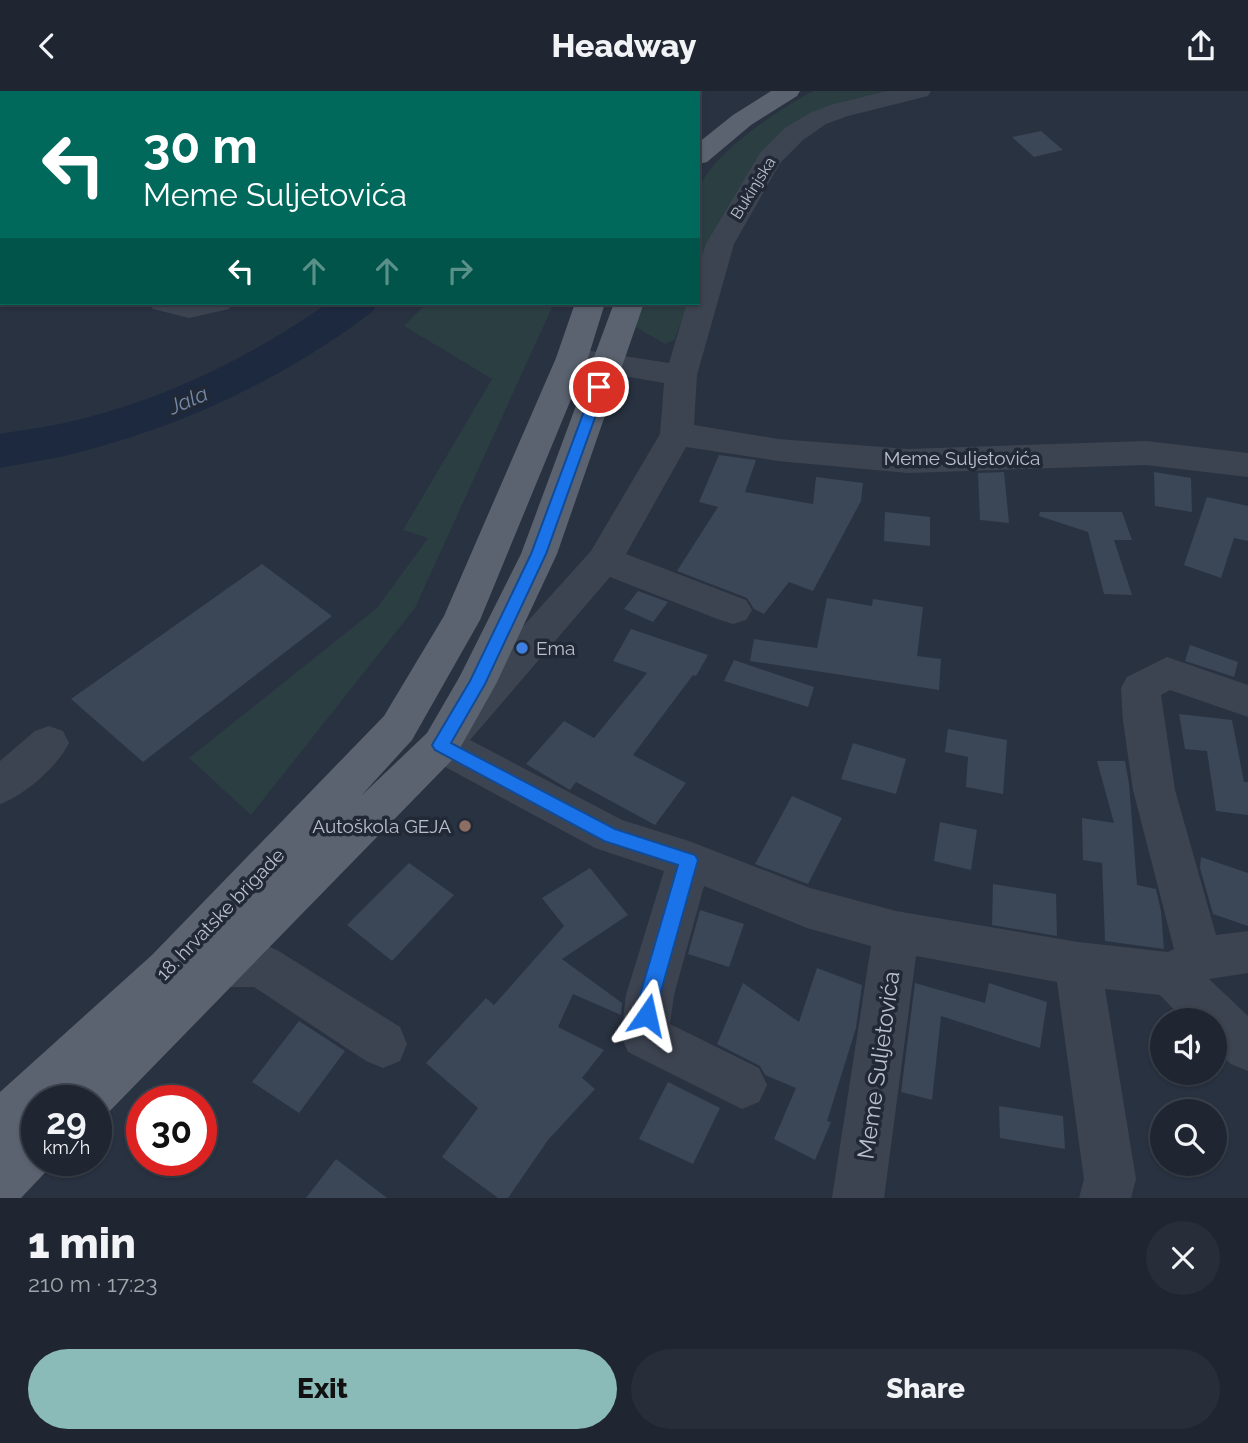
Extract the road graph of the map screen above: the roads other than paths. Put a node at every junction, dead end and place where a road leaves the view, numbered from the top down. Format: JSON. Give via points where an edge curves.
{"nodes":[{"id":1,"x":788,"y":91,"type":"edge"},
{"id":2,"x":919,"y":91,"type":"edge"},
{"id":3,"x":700,"y":154,"type":"edge"},
{"id":4,"x":172,"y":305,"type":"edge"},
{"id":5,"x":208,"y":305,"type":"edge"},
{"id":6,"x":590,"y":305,"type":"edge"},
{"id":7,"x":628,"y":305,"type":"edge"},
{"id":8,"x":590,"y":360,"type":"junction"},
{"id":9,"x":681,"y":375,"type":"junction"},
{"id":10,"x":677,"y":434,"type":"junction"},
{"id":11,"x":1248,"y":464,"type":"edge"},
{"id":12,"x":604,"y":560,"type":"junction"},
{"id":13,"x":733,"y":610,"type":"dead end"},
{"id":14,"x":1248,"y":701,"type":"edge"},
{"id":15,"x":49,"y":743,"type":"dead end"},
{"id":16,"x":441,"y":745,"type":"junction"},
{"id":17,"x":0,"y":786,"type":"edge"},
{"id":18,"x":689,"y":860,"type":"junction"},
{"id":19,"x":897,"y":932,"type":"junction"},
{"id":20,"x":1248,"y":952,"type":"edge"},
{"id":21,"x":1078,"y":964,"type":"junction"},
{"id":22,"x":221,"y":965,"type":"junction"},
{"id":23,"x":1186,"y":967,"type":"junction"},
{"id":24,"x":383,"y":1044,"type":"dead end"},
{"id":25,"x":1248,"y":1047,"type":"edge"},
{"id":26,"x":100,"y":1085,"type":"edge"},
{"id":27,"x":742,"y":1085,"type":"dead end"},
{"id":28,"x":0,"y":1126,"type":"edge"},
{"id":29,"x":21,"y":1162,"type":"edge"},
{"id":30,"x":0,"y":1182,"type":"edge"},
{"id":31,"x":858,"y":1198,"type":"edge"},
{"id":32,"x":1105,"y":1198,"type":"edge"}],
"edges":[{"from":1,"to":3,"type":"main road"},
{"from":2,"to":9,"type":"street","name":"Bukinjska","via":[[817,119],[769,159],[720,244]]},
{"from":4,"to":5,"type":"street","via":[[189,309]]},
{"from":6,"to":8,"type":"main road","name":"18. hrvatske brigade"},
{"from":7,"to":8,"type":"main road","name":"18. hrvatske brigade"},
{"from":8,"to":9,"type":"street"},
{"from":8,"to":16,"type":"main road","name":"18. hrvatske brigade","via":[[539,554]]},
{"from":8,"to":28,"type":"main road","name":"18. hrvatske brigade","via":[[461,620],[398,727],[168,970]]},
{"from":9,"to":10,"type":"street"},
{"from":10,"to":11,"type":"street","name":"Meme Suljetovića","via":[[778,450],[908,461],[1146,453]]},
{"from":10,"to":12,"type":"street"},
{"from":12,"to":13,"type":"street"},
{"from":12,"to":16,"type":"street"},
{"from":14,"to":23,"type":"street","via":[[1167,673],[1141,688],[1141,711]]},
{"from":15,"to":17,"type":"street"},
{"from":16,"to":18,"type":"street","via":[[610,835]]},
{"from":16,"to":22,"type":"main road","name":"18. hrvatske brigade"},
{"from":18,"to":19,"type":"street","via":[[807,908]]},
{"from":18,"to":27,"type":"street","via":[[650,995],[645,1035]]},
{"from":19,"to":21,"type":"street"},
{"from":19,"to":31,"type":"street","name":"Meme Suljetovića"},
{"from":20,"to":23,"type":"street"},
{"from":21,"to":23,"type":"street"},
{"from":21,"to":32,"type":"street","via":[[1110,1179]]},
{"from":22,"to":24,"type":"street","via":[[261,965]]},
{"from":22,"to":26,"type":"main road","name":"18. hrvatske brigade"},
{"from":23,"to":25,"type":"street","via":[[1209,1013]]},
{"from":29,"to":30,"type":"main road"}]}
